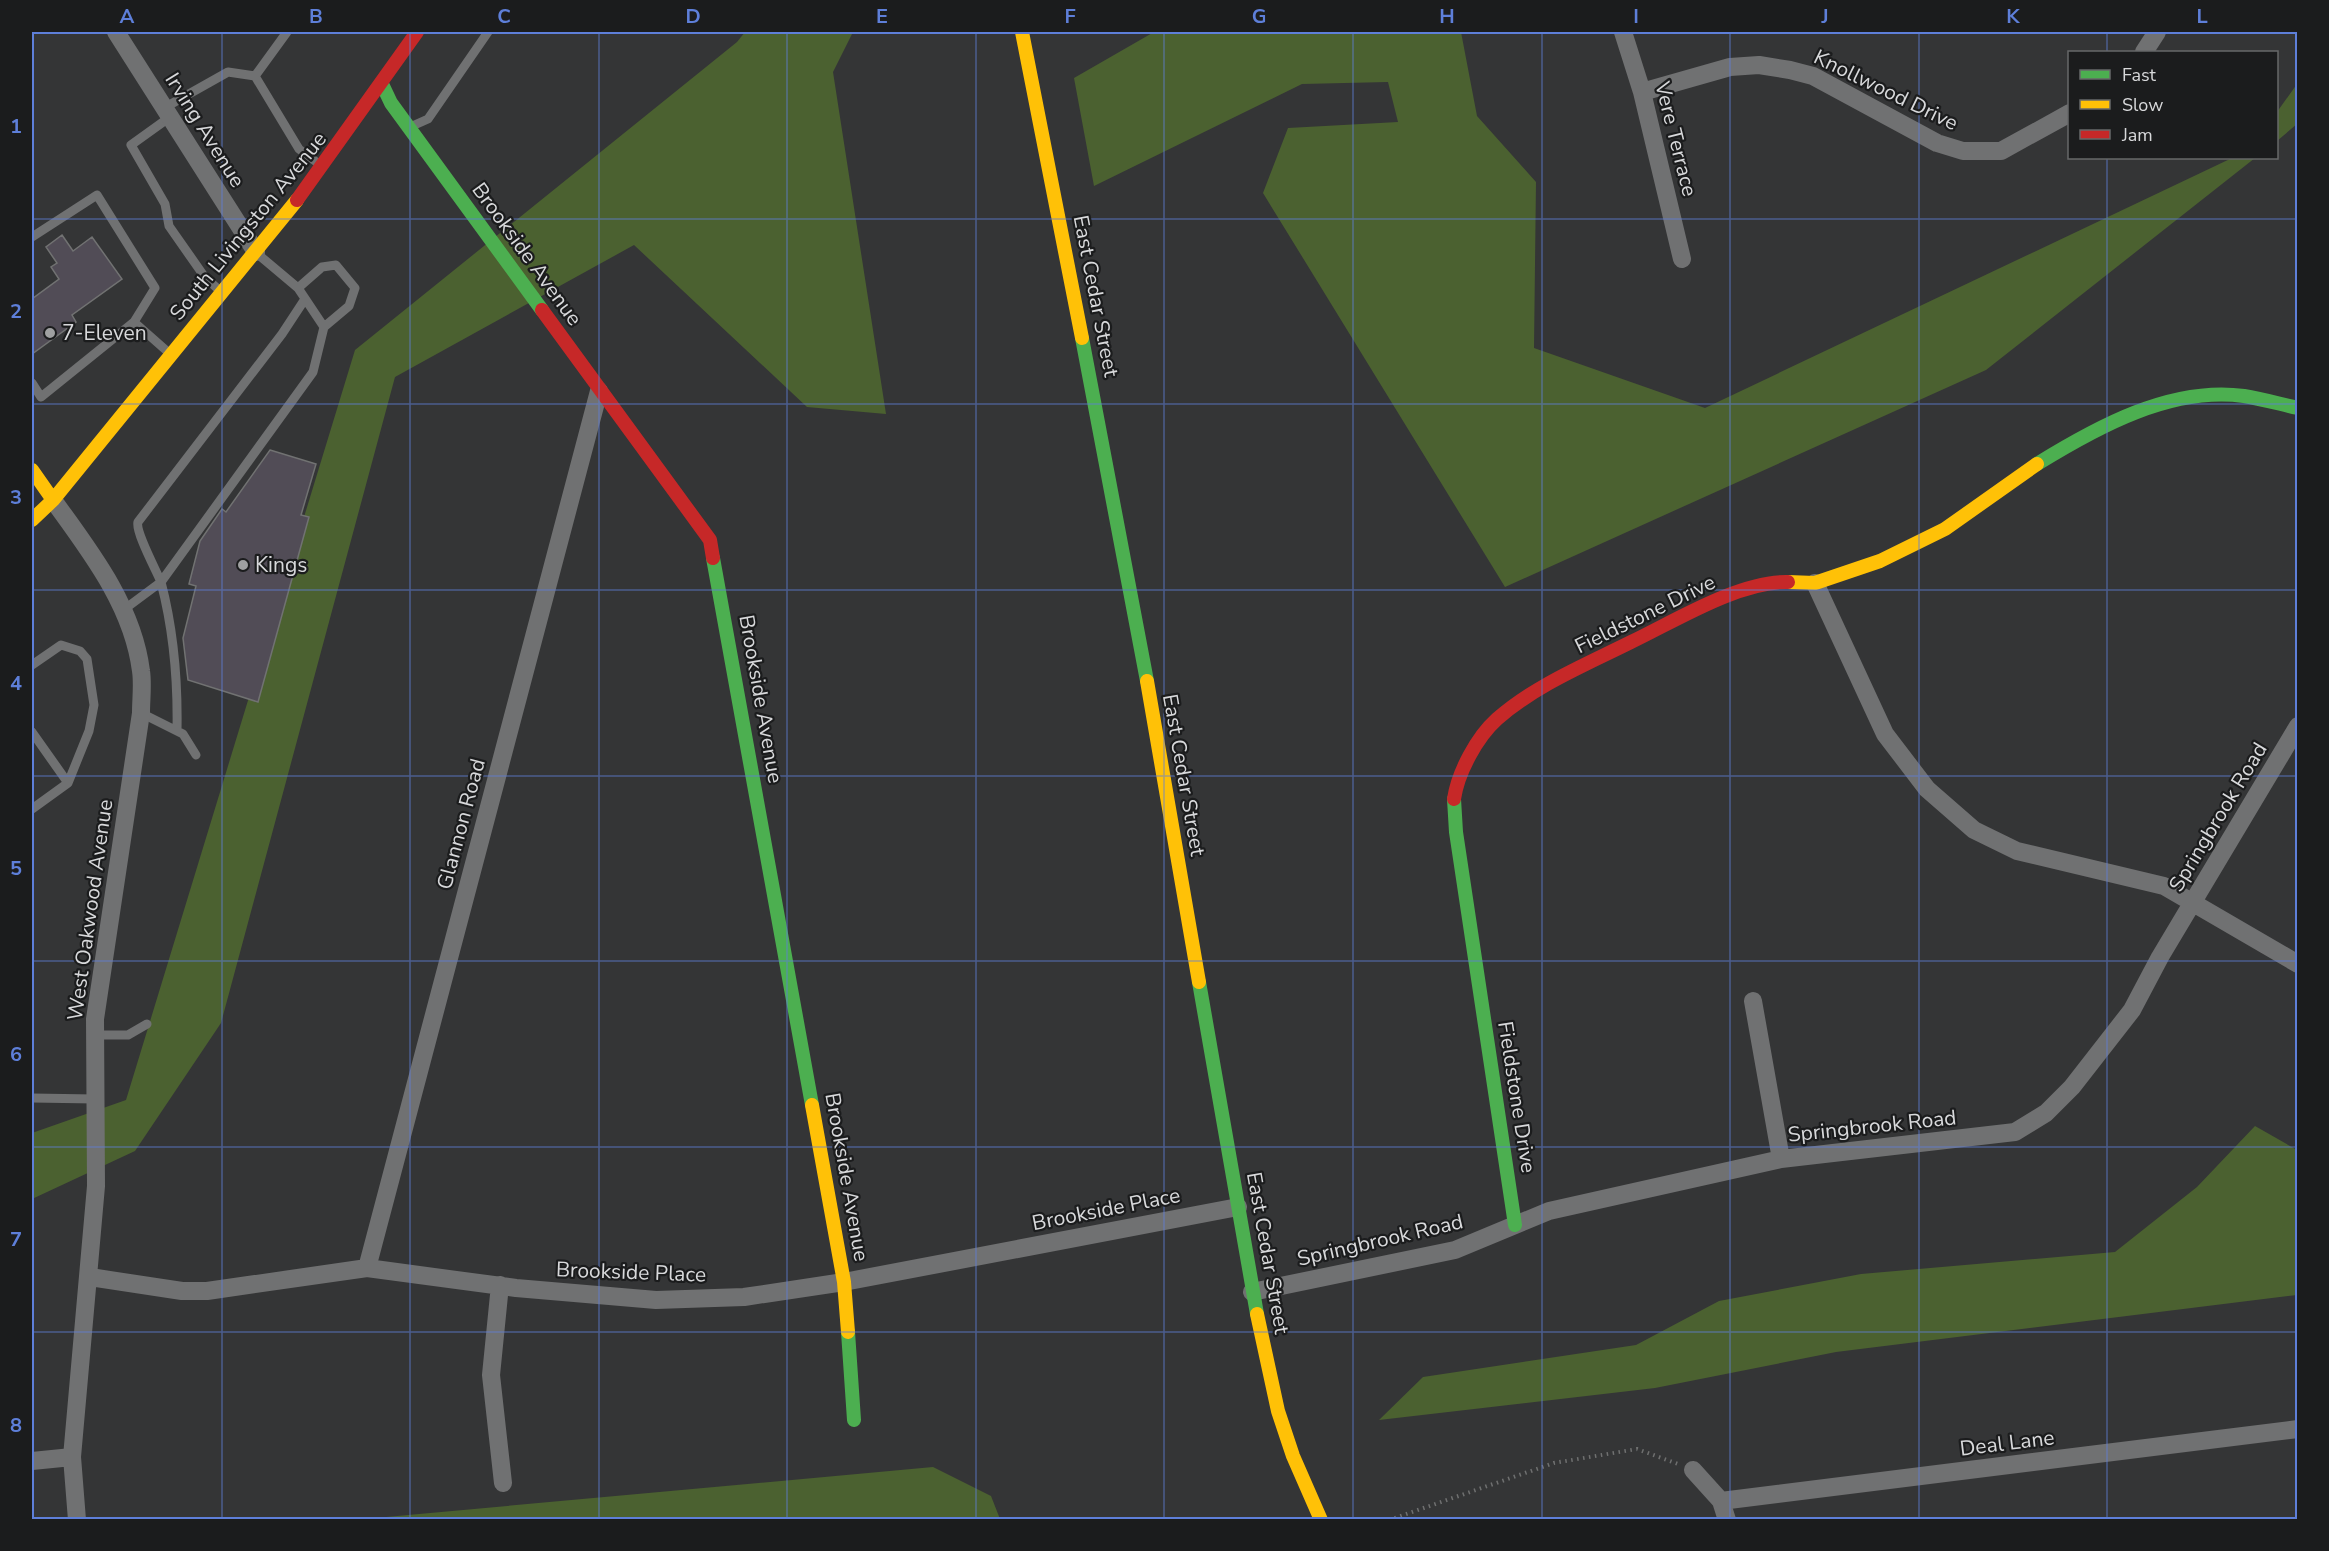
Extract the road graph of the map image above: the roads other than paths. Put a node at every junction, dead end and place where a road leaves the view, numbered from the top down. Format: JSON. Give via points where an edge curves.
{"nodes":[{"id":1,"x":116,"y":32,"type":"edge"},
{"id":2,"x":287,"y":32,"type":"edge"},
{"id":3,"x":488,"y":32,"type":"edge"},
{"id":4,"x":1022,"y":32,"type":"edge"},
{"id":5,"x":1623,"y":32,"type":"edge"},
{"id":6,"x":2157,"y":32,"type":"edge"},
{"id":7,"x":409,"y":37,"type":"edge"},
{"id":8,"x":2145,"y":51,"type":"edge"},
{"id":9,"x":255,"y":76,"type":"junction"},
{"id":10,"x":382,"y":84,"type":"junction"},
{"id":11,"x":1642,"y":92,"type":"junction"},
{"id":12,"x":167,"y":112,"type":"junction"},
{"id":13,"x":2068,"y":114,"type":"edge"},
{"id":14,"x":409,"y":127,"type":"junction"},
{"id":15,"x":322,"y":167,"type":"junction"},
{"id":16,"x":32,"y":237,"type":"edge"},
{"id":17,"x":256,"y":252,"type":"junction"},
{"id":18,"x":1682,"y":259,"type":"dead end"},
{"id":19,"x":298,"y":288,"type":"junction"},
{"id":20,"x":223,"y":293,"type":"junction"},
{"id":21,"x":304,"y":299,"type":"junction"},
{"id":22,"x":134,"y":322,"type":"junction"},
{"id":23,"x":324,"y":327,"type":"junction"},
{"id":24,"x":172,"y":355,"type":"junction"},
{"id":25,"x":32,"y":383,"type":"edge"},
{"id":26,"x":599,"y":391,"type":"junction"},
{"id":27,"x":2298,"y":408,"type":"edge"},
{"id":28,"x":32,"y":470,"type":"edge"},
{"id":29,"x":53,"y":500,"type":"junction"},
{"id":30,"x":32,"y":520,"type":"edge"},
{"id":31,"x":161,"y":582,"type":"junction"},
{"id":32,"x":1815,"y":583,"type":"junction"},
{"id":33,"x":122,"y":611,"type":"junction"},
{"id":34,"x":32,"y":665,"type":"edge"},
{"id":35,"x":141,"y":713,"type":"junction"},
{"id":36,"x":2298,"y":726,"type":"edge"},
{"id":37,"x":177,"y":731,"type":"junction"},
{"id":38,"x":32,"y":732,"type":"edge"},
{"id":39,"x":196,"y":754,"type":"dead end"},
{"id":40,"x":68,"y":783,"type":"junction"},
{"id":41,"x":32,"y":809,"type":"edge"},
{"id":42,"x":2194,"y":902,"type":"junction"},
{"id":43,"x":2298,"y":964,"type":"edge"},
{"id":44,"x":1753,"y":1001,"type":"dead end"},
{"id":45,"x":147,"y":1024,"type":"dead end"},
{"id":46,"x":95,"y":1035,"type":"junction"},
{"id":47,"x":32,"y":1098,"type":"edge"},
{"id":48,"x":95,"y":1099,"type":"junction"},
{"id":49,"x":1780,"y":1159,"type":"junction"},
{"id":50,"x":1238,"y":1207,"type":"junction"},
{"id":51,"x":1515,"y":1225,"type":"junction"},
{"id":52,"x":367,"y":1268,"type":"junction"},
{"id":53,"x":90,"y":1277,"type":"junction"},
{"id":54,"x":844,"y":1282,"type":"junction"},
{"id":55,"x":500,"y":1285,"type":"junction"},
{"id":56,"x":1252,"y":1292,"type":"junction"},
{"id":57,"x":854,"y":1420,"type":"dead end"},
{"id":58,"x":2298,"y":1429,"type":"edge"},
{"id":59,"x":72,"y":1457,"type":"junction"},
{"id":60,"x":32,"y":1461,"type":"edge"},
{"id":61,"x":1693,"y":1470,"type":"road end"},
{"id":62,"x":503,"y":1484,"type":"dead end"},
{"id":63,"x":1721,"y":1501,"type":"junction"},
{"id":64,"x":77,"y":1520,"type":"edge"},
{"id":65,"x":1321,"y":1520,"type":"edge"},
{"id":66,"x":1727,"y":1520,"type":"edge"}],
"edges":[{"from":1,"to":12,"type":"street","name":"Irving Avenue"},
{"from":2,"to":9,"type":"lane"},
{"from":3,"to":14,"type":"lane","via":[[428,119]]},
{"from":4,"to":50,"type":"street","name":"East Cedar Street","via":[[1129,577]]},
{"from":5,"to":11,"type":"street","name":"Vere Terrace"},
{"from":6,"to":8,"type":"street"},
{"from":7,"to":10,"type":"street","name":"South Livingston Avenue"},
{"from":9,"to":12,"type":"lane","via":[[228,72]]},
{"from":9,"to":15,"type":"lane","via":[[299,149]]},
{"from":10,"to":14,"type":"street","name":"Brookside Avenue"},
{"from":10,"to":15,"type":"street","name":"South Livingston Avenue"},
{"from":11,"to":13,"type":"street","name":"Knollwood Drive","via":[[1730,67],[1759,65],[1790,70],[1813,76],[1937,143],[1963,151],[2001,151]]},
{"from":11,"to":18,"type":"street","name":"Vere Terrace"},
{"from":12,"to":17,"type":"street","name":"Irving Avenue"},
{"from":12,"to":20,"type":"lane","via":[[131,145],[165,204],[169,226],[204,276]]},
{"from":14,"to":26,"type":"street","name":"Brookside Avenue"},
{"from":15,"to":17,"type":"street","name":"South Livingston Avenue"},
{"from":16,"to":22,"type":"lane","via":[[97,195],[155,288]]},
{"from":17,"to":19,"type":"lane"},
{"from":17,"to":20,"type":"street","name":"South Livingston Avenue"},
{"from":19,"to":21,"type":"lane"},
{"from":19,"to":23,"type":"lane","via":[[322,267],[336,265],[355,288],[349,306]]},
{"from":20,"to":24,"type":"street","name":"South Livingston Avenue"},
{"from":21,"to":23,"type":"lane"},
{"from":21,"to":31,"type":"lane","via":[[282,334],[138,522],[138,533]]},
{"from":22,"to":24,"type":"lane"},
{"from":22,"to":25,"type":"lane","via":[[41,396]]},
{"from":23,"to":31,"type":"lane","via":[[313,372]]},
{"from":24,"to":29,"type":"street","name":"South Livingston Avenue"},
{"from":26,"to":52,"type":"street","name":"Glannon Road"},
{"from":26,"to":54,"type":"street","name":"Brookside Avenue","via":[[710,540]]},
{"from":27,"to":32,"type":"street","name":"Fieldstone Drive","via":[[2242,396],[2200,397],[2152,406],[2080,437],[2011,480],[1945,529],[1880,561]]},
{"from":28,"to":29,"type":"street"},
{"from":29,"to":30,"type":"street","name":"South Livingston Avenue"},
{"from":29,"to":33,"type":"street","name":"West Oakwood Avenue","via":[[101,567]]},
{"from":31,"to":33,"type":"lane"},
{"from":31,"to":37,"type":"lane","via":[[172,627],[178,683]]},
{"from":32,"to":42,"type":"street","via":[[1885,734],[1927,789],[1974,830],[2017,851],[2164,886]]},
{"from":32,"to":51,"type":"street","name":"Fieldstone Drive","via":[[1773,582],[1714,601],[1534,691],[1495,722],[1470,755],[1454,796],[1456,832]]},
{"from":33,"to":35,"type":"street","name":"West Oakwood Avenue","via":[[141,670]]},
{"from":34,"to":40,"type":"lane","via":[[61,645],[80,651],[87,659],[94,705],[89,731]]},
{"from":35,"to":37,"type":"lane"},
{"from":35,"to":46,"type":"street","name":"West Oakwood Avenue","via":[[94,1019]]},
{"from":36,"to":42,"type":"street","name":"Springbrook Road"},
{"from":37,"to":39,"type":"lane"},
{"from":38,"to":40,"type":"lane"},
{"from":40,"to":41,"type":"lane"},
{"from":42,"to":43,"type":"street"},
{"from":42,"to":49,"type":"street","name":"Springbrook Road","via":[[2132,1010],[2072,1087],[2046,1113],[2015,1132]]},
{"from":44,"to":49,"type":"street"},
{"from":45,"to":46,"type":"lane","via":[[128,1035]]},
{"from":46,"to":48,"type":"street","name":"West Oakwood Avenue"},
{"from":47,"to":48,"type":"lane"},
{"from":48,"to":53,"type":"street","name":"West Oakwood Avenue","via":[[96,1186]]},
{"from":49,"to":51,"type":"street","name":"Springbrook Road","via":[[1549,1211]]},
{"from":50,"to":54,"type":"street","name":"Brookside Place"},
{"from":50,"to":56,"type":"street","name":"East Cedar Street"},
{"from":51,"to":56,"type":"street","name":"Springbrook Road","via":[[1455,1250]]},
{"from":52,"to":53,"type":"street","name":"Brookside Place","via":[[198,1291]]},
{"from":52,"to":55,"type":"street","name":"Brookside Place"},
{"from":53,"to":59,"type":"street","name":"West Oakwood Avenue"},
{"from":54,"to":55,"type":"street","name":"Brookside Place","via":[[744,1297],[656,1300]]},
{"from":54,"to":57,"type":"street","name":"Brookside Avenue"},
{"from":55,"to":62,"type":"street","via":[[491,1375]]},
{"from":56,"to":65,"type":"street","name":"East Cedar Street","via":[[1278,1411]]},
{"from":58,"to":63,"type":"street","name":"Deal Lane"},
{"from":59,"to":60,"type":"street"},
{"from":59,"to":64,"type":"street","name":"West Oakwood Avenue"},
{"from":61,"to":63,"type":"street"},
{"from":63,"to":66,"type":"street"}]}
